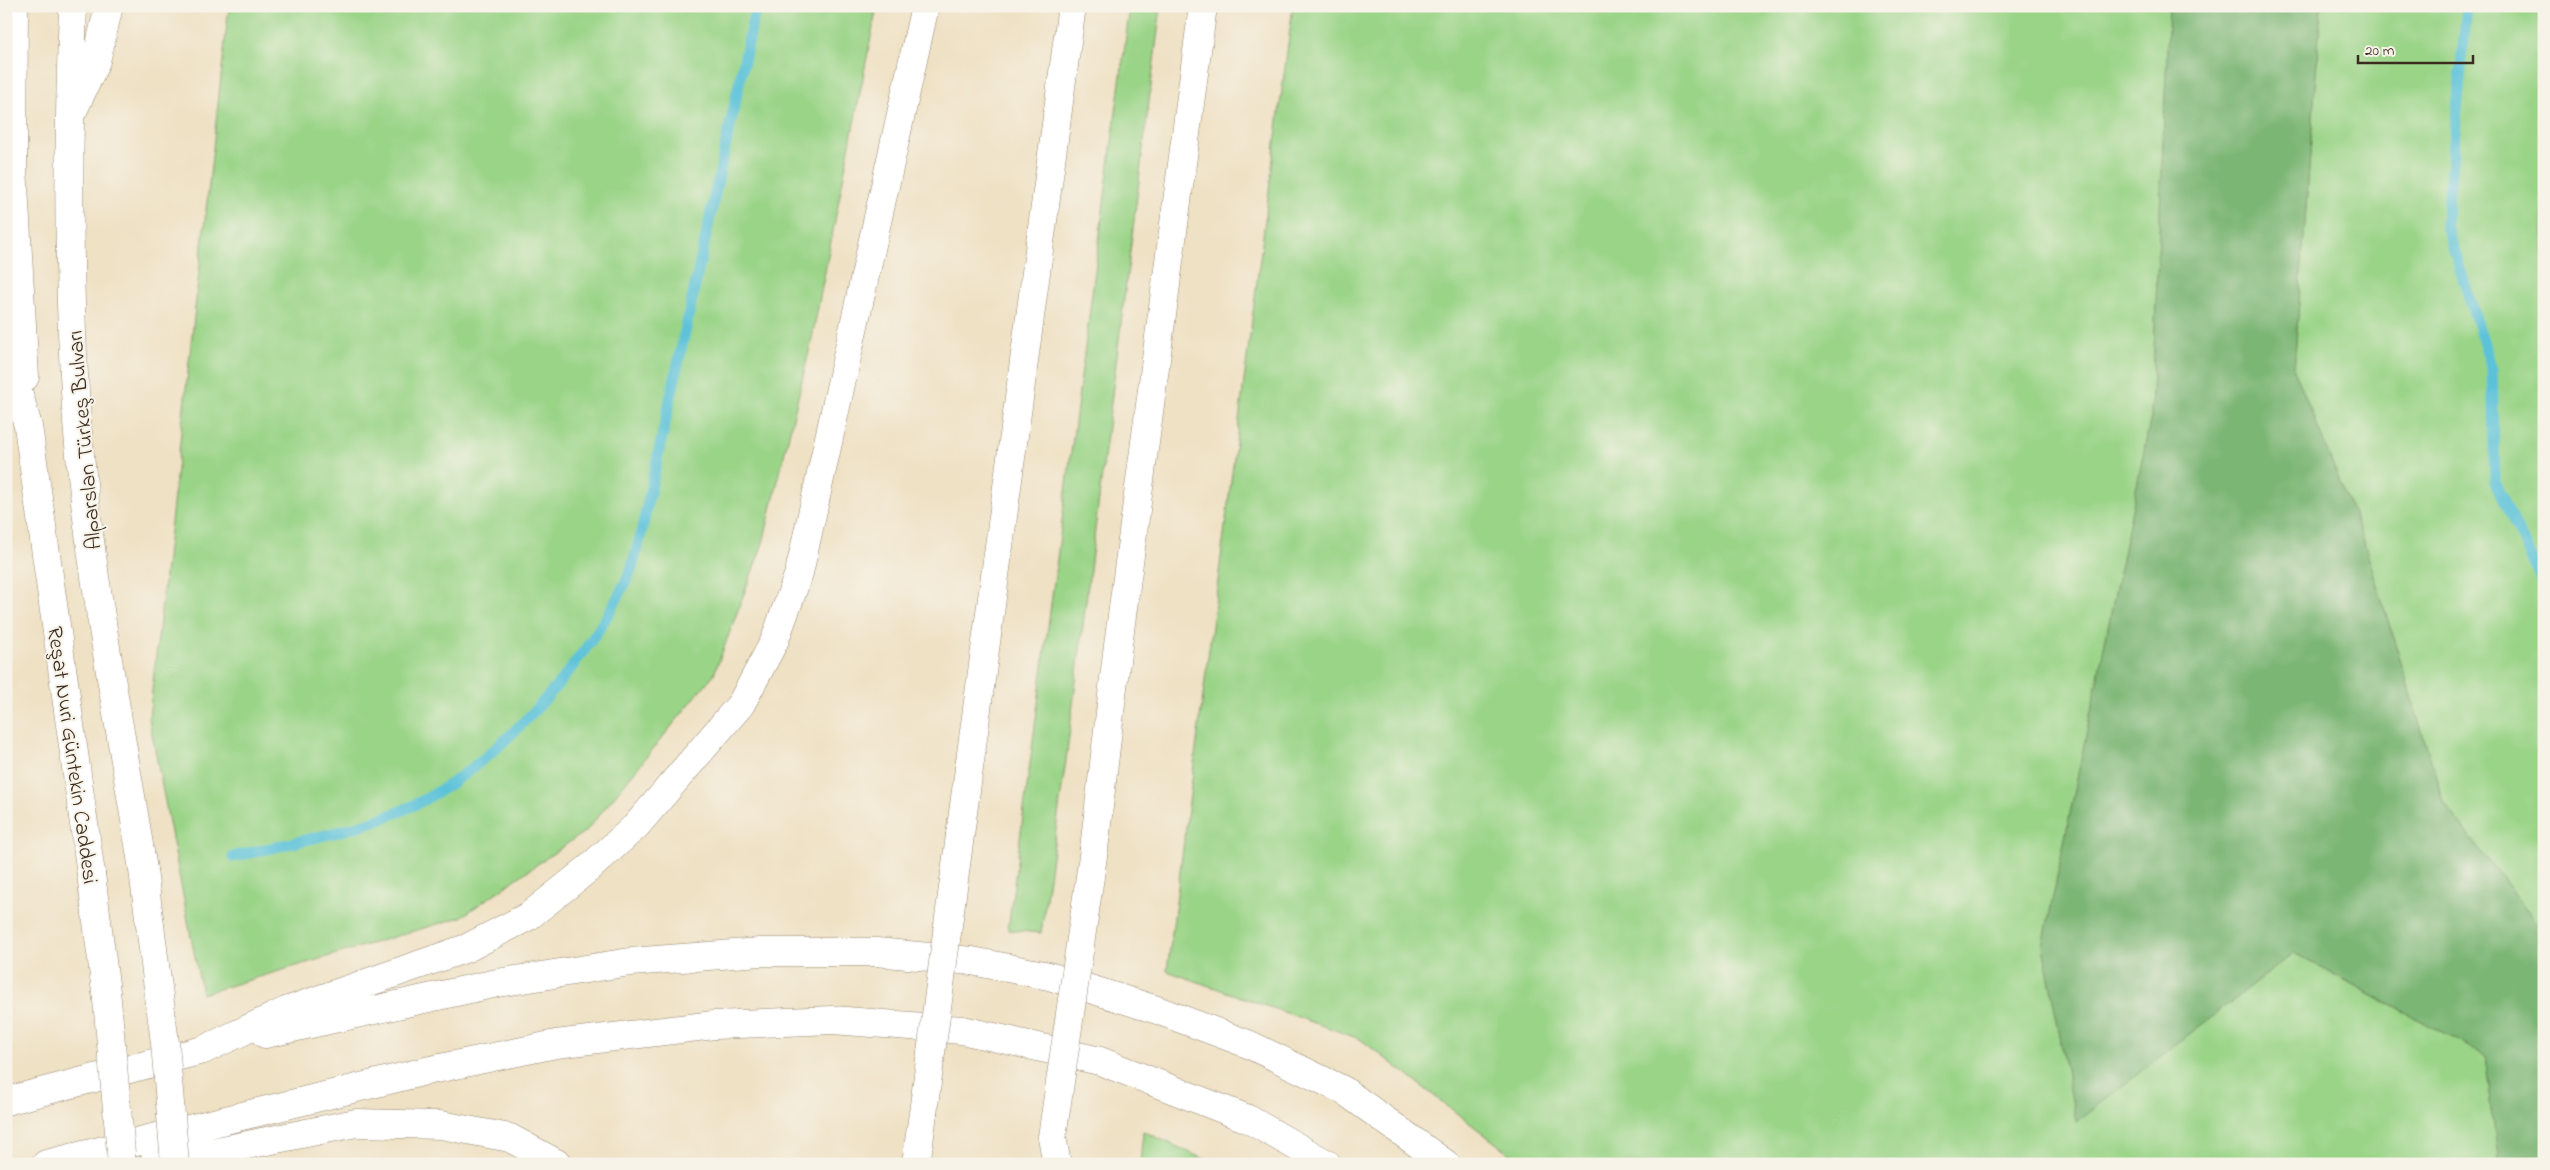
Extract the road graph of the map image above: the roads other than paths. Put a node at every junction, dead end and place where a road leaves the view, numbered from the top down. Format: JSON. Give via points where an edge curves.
{"nodes":[{"id":1,"x":14,"y":6,"type":"edge"},
{"id":2,"x":73,"y":6,"type":"edge"},
{"id":3,"x":109,"y":6,"type":"edge"},
{"id":4,"x":925,"y":6,"type":"edge"},
{"id":5,"x":1072,"y":6,"type":"edge"},
{"id":6,"x":1203,"y":6,"type":"edge"},
{"id":7,"x":69,"y":119,"type":"junction"},
{"id":8,"x":6,"y":349,"type":"edge"},
{"id":9,"x":28,"y":426,"type":"junction"},
{"id":10,"x":203,"y":1050,"type":"junction"},
{"id":11,"x":6,"y":1101,"type":"edge"},
{"id":12,"x":1052,"y":1137,"type":"junction"},
{"id":13,"x":46,"y":1164,"type":"edge"},
{"id":14,"x":122,"y":1164,"type":"edge"},
{"id":15,"x":152,"y":1164,"type":"edge"},
{"id":16,"x":175,"y":1164,"type":"edge"},
{"id":17,"x":558,"y":1164,"type":"edge"},
{"id":18,"x":916,"y":1164,"type":"edge"},
{"id":19,"x":1049,"y":1164,"type":"edge"},
{"id":20,"x":1057,"y":1164,"type":"edge"},
{"id":21,"x":1327,"y":1164,"type":"edge"},
{"id":22,"x":1446,"y":1164,"type":"edge"}],
"edges":[{"from":1,"to":9,"type":"main road","via":[[12,168]]},
{"from":2,"to":7,"type":"main road","name":"Alparslan Türkeş Bulvarı"},
{"from":3,"to":7,"type":"main road","via":[[96,61]]},
{"from":4,"to":10,"type":"main road","via":[[799,573],[774,642],[741,704],[636,826],[529,916],[467,948],[286,1011]]},
{"from":5,"to":18,"type":"main road","bridge":true},
{"from":6,"to":12,"type":"main road","bridge":true,"via":[[1094,849]]},
{"from":7,"to":16,"type":"main road","name":"Alparslan Türkeş Bulvarı","bridge":true,"via":[[69,265],[76,409],[91,545],[143,870],[165,1043]]},
{"from":8,"to":9,"type":"main road","name":"Reşat Nuri Güntekin Caddesi"},
{"from":9,"to":14,"type":"main road","name":"Reşat Nuri Güntekin Caddesi","bridge":true,"via":[[91,874],[107,1000]]},
{"from":10,"to":11,"type":"main road"},
{"from":10,"to":22,"type":"main road","via":[[340,1016],[497,983],[630,962],[760,952],[876,952],[972,960],[1049,976],[1157,1010],[1248,1044],[1343,1090]]},
{"from":12,"to":19,"type":"main road"},
{"from":12,"to":20,"type":"main road"},
{"from":13,"to":21,"type":"main road","via":[[426,1071],[556,1044],[714,1025],[833,1020],[962,1030],[1100,1061],[1248,1119]]},
{"from":15,"to":17,"type":"main road","via":[[356,1123],[441,1125],[510,1138]]}]}
